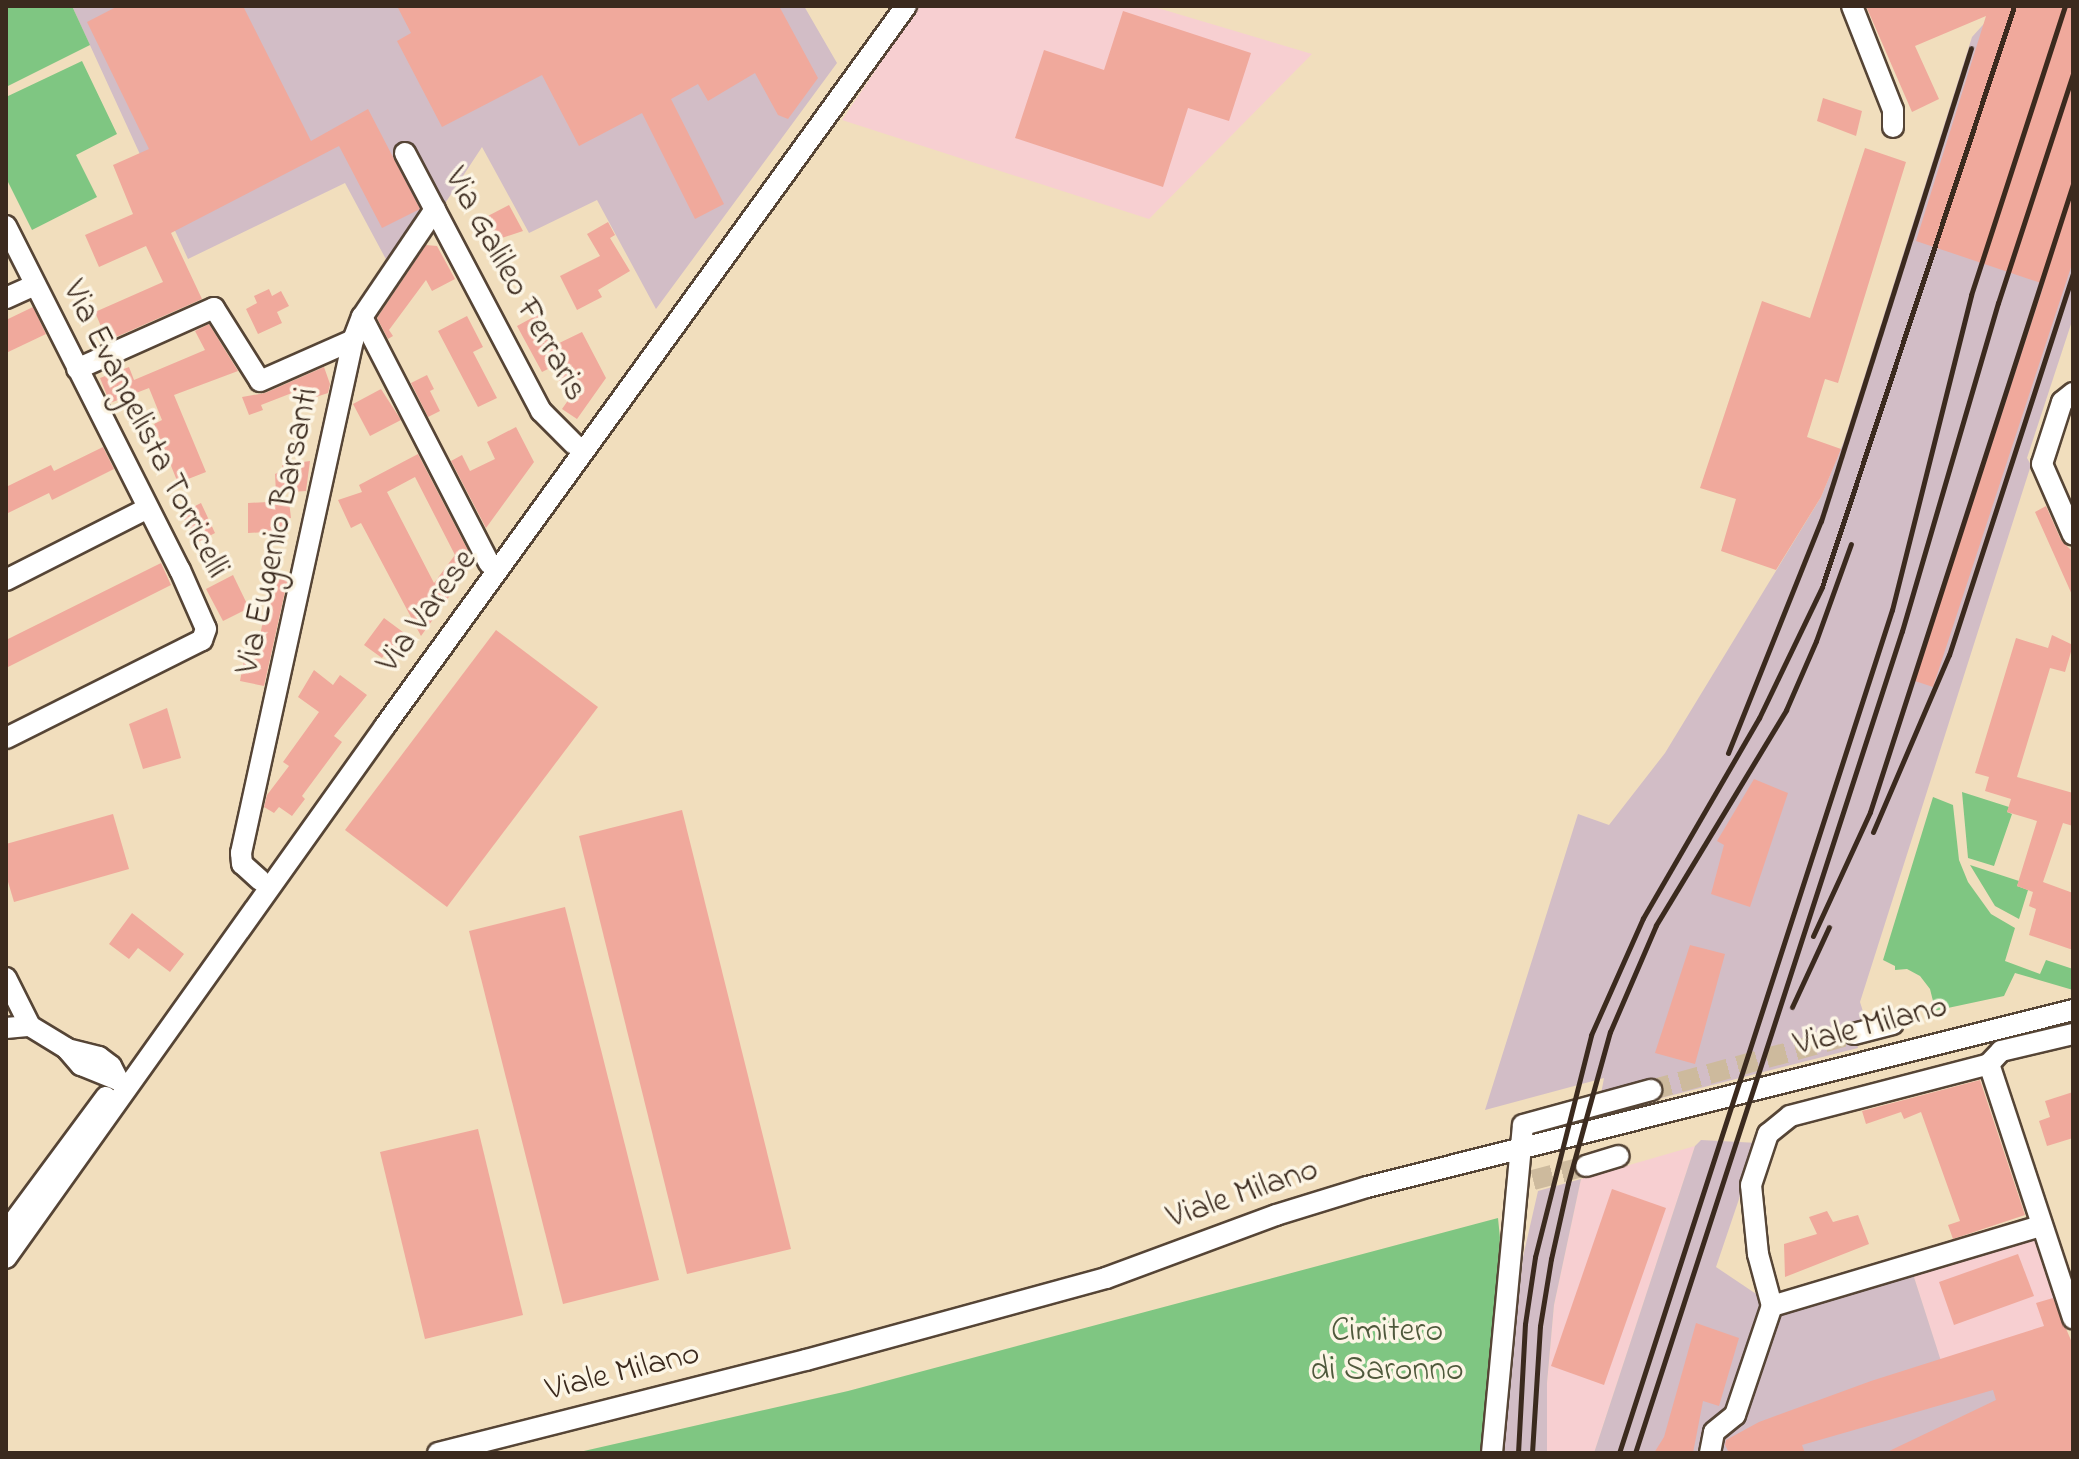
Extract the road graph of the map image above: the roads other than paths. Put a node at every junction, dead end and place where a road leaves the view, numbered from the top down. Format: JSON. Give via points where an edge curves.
{"nodes":[{"id":1,"x":891,"y":6,"type":"edge"},
{"id":2,"x":906,"y":6,"type":"edge"},
{"id":3,"x":1852,"y":6,"type":"edge"},
{"id":4,"x":1893,"y":127,"type":"dead end"},
{"id":5,"x":405,"y":153,"type":"dead end"},
{"id":6,"x":435,"y":209,"type":"junction"},
{"id":7,"x":6,"y":226,"type":"edge"},
{"id":8,"x":35,"y":285,"type":"junction"},
{"id":9,"x":6,"y":298,"type":"edge"},
{"id":10,"x":362,"y":317,"type":"junction"},
{"id":11,"x":353,"y":340,"type":"junction"},
{"id":12,"x":77,"y":369,"type":"junction"},
{"id":13,"x":2073,"y":393,"type":"edge"},
{"id":14,"x":574,"y":444,"type":"junction"},
{"id":15,"x":148,"y":508,"type":"junction"},
{"id":16,"x":2073,"y":535,"type":"edge"},
{"id":17,"x":489,"y":563,"type":"junction"},
{"id":18,"x":6,"y":580,"type":"edge"},
{"id":19,"x":6,"y":738,"type":"edge"},
{"id":20,"x":260,"y":880,"type":"junction"},
{"id":21,"x":6,"y":978,"type":"edge"},
{"id":22,"x":2073,"y":1010,"type":"edge"},
{"id":23,"x":1893,"y":1024,"type":"dead end"},
{"id":24,"x":30,"y":1026,"type":"junction"},
{"id":25,"x":6,"y":1028,"type":"edge"},
{"id":26,"x":1854,"y":1034,"type":"tunnel mouth"},
{"id":27,"x":2073,"y":1034,"type":"edge"},
{"id":28,"x":1989,"y":1064,"type":"junction"},
{"id":29,"x":118,"y":1080,"type":"junction"},
{"id":30,"x":1651,"y":1090,"type":"tunnel mouth"},
{"id":31,"x":1521,"y":1146,"type":"junction"},
{"id":32,"x":1618,"y":1156,"type":"dead end"},
{"id":33,"x":1586,"y":1166,"type":"tunnel mouth"},
{"id":34,"x":2041,"y":1226,"type":"junction"},
{"id":35,"x":6,"y":1232,"type":"edge"},
{"id":36,"x":6,"y":1258,"type":"edge"},
{"id":37,"x":1772,"y":1306,"type":"junction"},
{"id":38,"x":2073,"y":1318,"type":"edge"},
{"id":39,"x":438,"y":1453,"type":"edge"},
{"id":40,"x":1492,"y":1453,"type":"edge"},
{"id":41,"x":1710,"y":1453,"type":"edge"}],
"edges":[{"from":1,"to":14,"type":"street","name":"Via Varese"},
{"from":2,"to":36,"type":"street","name":"Via Varese"},
{"from":3,"to":4,"type":"street","via":[[1893,110]]},
{"from":5,"to":6,"type":"street","name":"Via Galileo Ferraris"},
{"from":6,"to":10,"type":"street","name":"Via Eugenio Barsanti"},
{"from":6,"to":14,"type":"street","name":"Via Galileo Ferraris","via":[[541,411]]},
{"from":7,"to":8,"type":"street","name":"Via Evangelista Torricelli"},
{"from":8,"to":9,"type":"street"},
{"from":8,"to":12,"type":"street","name":"Via Evangelista Torricelli"},
{"from":10,"to":11,"type":"street","name":"Via Eugenio Barsanti"},
{"from":10,"to":17,"type":"street"},
{"from":11,"to":12,"type":"street","via":[[260,381],[214,308]]},
{"from":11,"to":20,"type":"street","name":"Via Eugenio Barsanti","via":[[241,853],[242,864]]},
{"from":12,"to":15,"type":"street","name":"Via Evangelista Torricelli"},
{"from":13,"to":16,"type":"street","via":[[2062,402],[2042,464]]},
{"from":14,"to":17,"type":"street","name":"Via Varese"},
{"from":15,"to":18,"type":"street"},
{"from":15,"to":19,"type":"street","name":"Via Evangelista Torricelli","via":[[204,619],[202,640]]},
{"from":17,"to":20,"type":"street","name":"Via Varese"},
{"from":20,"to":29,"type":"street","name":"Via Varese"},
{"from":21,"to":24,"type":"street"},
{"from":22,"to":31,"type":"street","name":"Viale Milano"},
{"from":23,"to":26,"type":"street"},
{"from":24,"to":25,"type":"street"},
{"from":24,"to":29,"type":"street","via":[[66,1048],[99,1057]]},
{"from":27,"to":28,"type":"street","via":[[2001,1051]]},
{"from":28,"to":34,"type":"street"},
{"from":28,"to":37,"type":"street","via":[[1790,1116],[1768,1134],[1751,1185],[1758,1254]]},
{"from":29,"to":35,"type":"street","name":"Via Varese"},
{"from":30,"to":31,"type":"street","via":[[1523,1125]]},
{"from":31,"to":39,"type":"street","name":"Viale Milano","via":[[1276,1215],[1106,1278]]},
{"from":31,"to":40,"type":"street","via":[[1525,1182]]},
{"from":32,"to":33,"type":"street"},
{"from":34,"to":37,"type":"street"},
{"from":34,"to":38,"type":"street"},
{"from":37,"to":41,"type":"street","via":[[1735,1415],[1714,1432]]}]}
